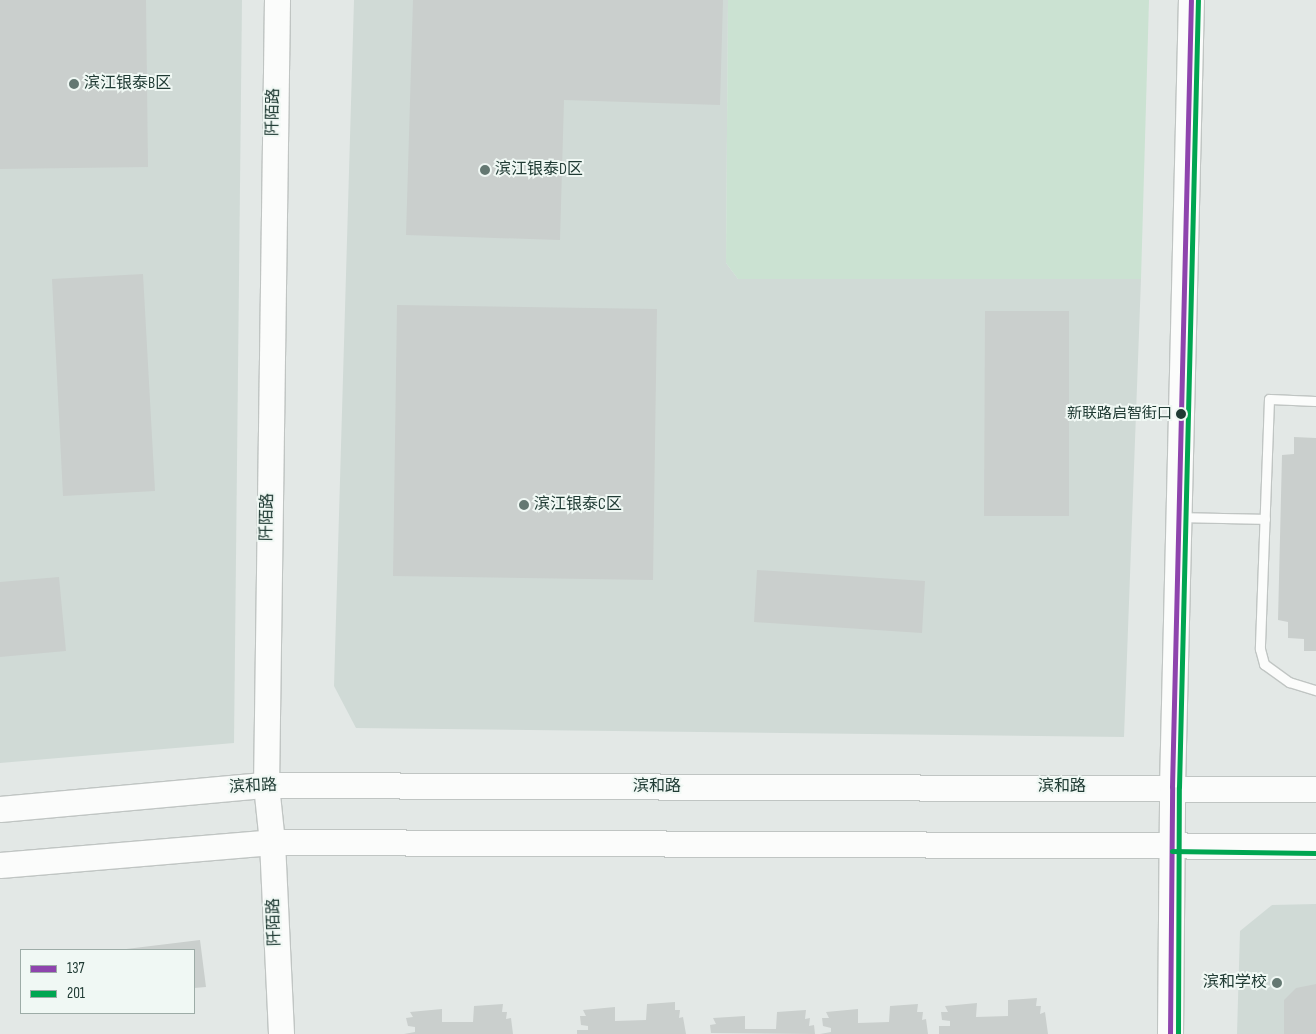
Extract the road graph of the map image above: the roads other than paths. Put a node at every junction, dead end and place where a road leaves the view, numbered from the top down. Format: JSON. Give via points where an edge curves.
{"nodes":[{"id":1,"x":276,"y":0,"type":"edge"},
{"id":2,"x":1191,"y":0,"type":"edge"},
{"id":3,"x":1316,"y":401,"type":"edge"},
{"id":4,"x":1178,"y":517,"type":"junction"},
{"id":5,"x":1265,"y":519,"type":"junction"},
{"id":6,"x":1316,"y":690,"type":"edge"},
{"id":7,"x":266,"y":785,"type":"junction"},
{"id":8,"x":1172,"y":787,"type":"junction"},
{"id":9,"x":1316,"y":789,"type":"edge"},
{"id":10,"x":0,"y":808,"type":"edge"},
{"id":11,"x":272,"y":842,"type":"junction"},
{"id":12,"x":1172,"y":844,"type":"junction"},
{"id":13,"x":1316,"y":846,"type":"edge"},
{"id":14,"x":0,"y":865,"type":"edge"},
{"id":15,"x":281,"y":1034,"type":"edge"},
{"id":16,"x":1170,"y":1034,"type":"edge"}],
"edges":[{"from":1,"to":7,"type":"main road","name":"阡陌路"},
{"from":2,"to":4,"type":"main road"},
{"from":3,"to":5,"type":"lane","via":[[1269,400]]},
{"from":4,"to":5,"type":"lane"},
{"from":4,"to":8,"type":"main road"},
{"from":5,"to":6,"type":"lane","via":[[1260,649],[1264,664],[1289,682]]},
{"from":7,"to":8,"type":"main road","name":"滨和路"},
{"from":7,"to":10,"type":"main road","name":"滨和路"},
{"from":7,"to":11,"type":"main road","name":"阡陌路"},
{"from":8,"to":9,"type":"main road","name":"滨和路"},
{"from":8,"to":12,"type":"main road"},
{"from":11,"to":12,"type":"main road","via":[[701,846]]},
{"from":11,"to":14,"type":"main road"},
{"from":11,"to":15,"type":"main road","name":"阡陌路"},
{"from":12,"to":13,"type":"main road"},
{"from":12,"to":16,"type":"main road"}]}
